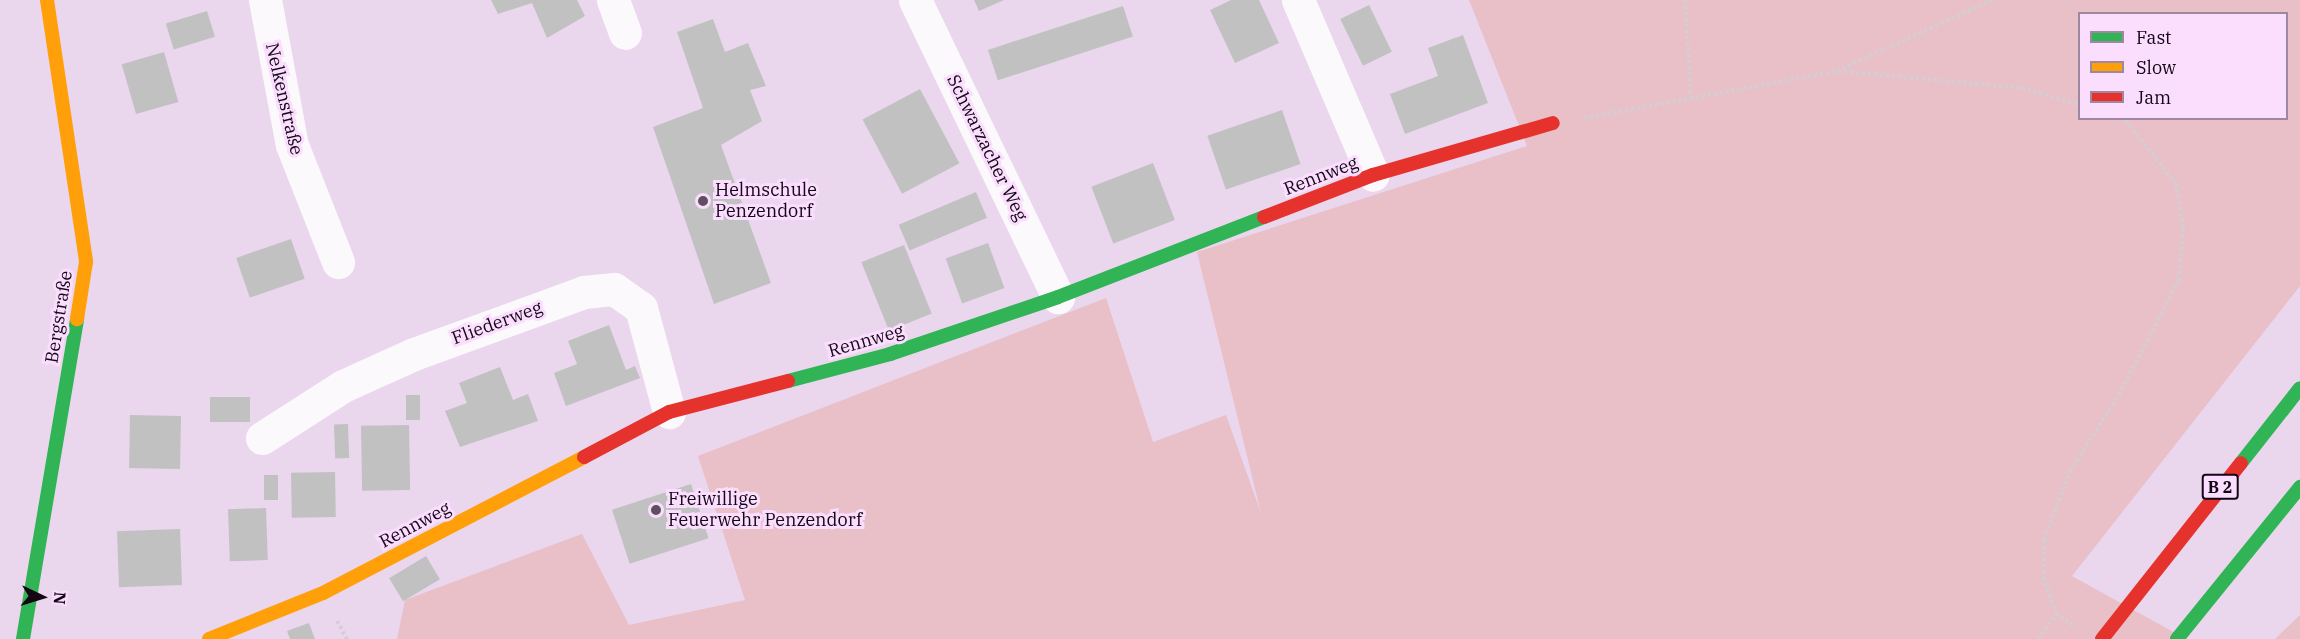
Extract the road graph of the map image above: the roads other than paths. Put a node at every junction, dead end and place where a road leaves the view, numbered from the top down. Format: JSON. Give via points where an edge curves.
{"nodes":[{"id":1,"x":47,"y":0,"type":"edge"},
{"id":2,"x":266,"y":0,"type":"edge"},
{"id":3,"x":613,"y":0,"type":"edge"},
{"id":4,"x":915,"y":0,"type":"edge"},
{"id":5,"x":1298,"y":0,"type":"edge"},
{"id":6,"x":625,"y":33,"type":"dead end"},
{"id":7,"x":1554,"y":123,"type":"road end"},
{"id":8,"x":1373,"y":175,"type":"junction"},
{"id":9,"x":338,"y":262,"type":"dead end"},
{"id":10,"x":1058,"y":297,"type":"junction"},
{"id":11,"x":2300,"y":388,"type":"edge"},
{"id":12,"x":669,"y":412,"type":"junction"},
{"id":13,"x":262,"y":438,"type":"dead end"},
{"id":14,"x":2300,"y":487,"type":"edge"},
{"id":15,"x":23,"y":639,"type":"edge"},
{"id":16,"x":209,"y":639,"type":"edge"},
{"id":17,"x":2102,"y":639,"type":"edge"},
{"id":18,"x":2177,"y":639,"type":"edge"}],
"edges":[{"from":1,"to":15,"type":"main road","name":"Bergstraße","via":[[86,262]]},
{"from":2,"to":9,"type":"street","name":"Nelkenstraße","via":[[292,145]]},
{"from":3,"to":6,"type":"street"},
{"from":4,"to":10,"type":"street","name":"Schwarzacher Weg"},
{"from":5,"to":8,"type":"street"},
{"from":7,"to":8,"type":"main road","name":"Rennweg"},
{"from":8,"to":10,"type":"main road","name":"Rennweg"},
{"from":10,"to":12,"type":"main road","name":"Rennweg","via":[[890,354]]},
{"from":11,"to":17,"type":"main road","number":"B 2"},
{"from":12,"to":13,"type":"street","name":"Fliederweg","via":[[641,308],[614,289],[584,292],[414,354],[343,386]]},
{"from":12,"to":16,"type":"main road","name":"Rennweg","via":[[323,593]]},
{"from":14,"to":18,"type":"main road"}]}
